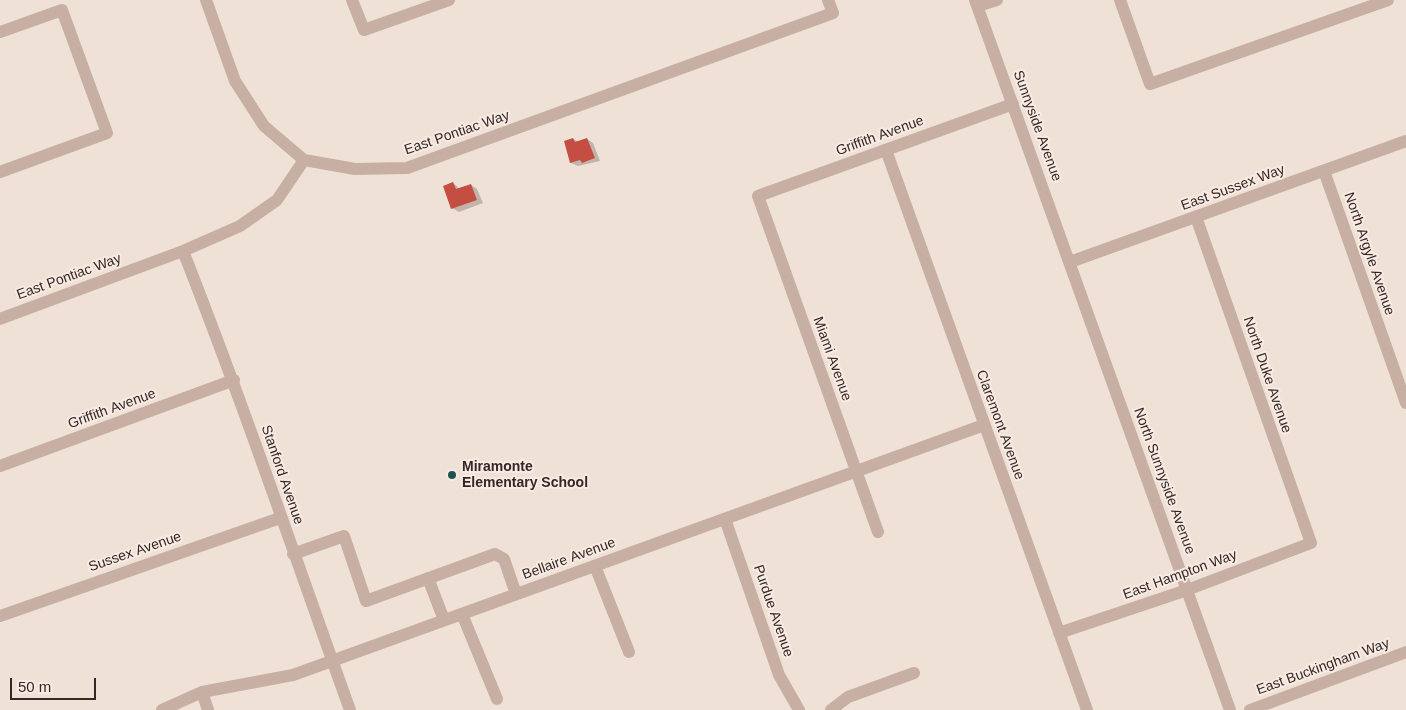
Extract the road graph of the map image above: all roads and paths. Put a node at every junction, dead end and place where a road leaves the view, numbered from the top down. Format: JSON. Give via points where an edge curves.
{"nodes":[{"id":1,"x":206,"y":0,"type":"edge"},
{"id":2,"x":352,"y":0,"type":"edge"},
{"id":3,"x":448,"y":0,"type":"edge"},
{"id":4,"x":828,"y":0,"type":"edge"},
{"id":5,"x":997,"y":0,"type":"edge"},
{"id":6,"x":1120,"y":0,"type":"edge"},
{"id":7,"x":1388,"y":0,"type":"edge"},
{"id":8,"x":976,"y":3,"type":"edge"},
{"id":9,"x":0,"y":32,"type":"edge"},
{"id":10,"x":1013,"y":104,"type":"junction"},
{"id":11,"x":1406,"y":142,"type":"edge"},
{"id":12,"x":886,"y":150,"type":"junction"},
{"id":13,"x":304,"y":160,"type":"junction"},
{"id":14,"x":1324,"y":171,"type":"junction"},
{"id":15,"x":0,"y":172,"type":"edge"},
{"id":16,"x":758,"y":196,"type":"joint"},
{"id":17,"x":1196,"y":217,"type":"junction"},
{"id":18,"x":183,"y":251,"type":"junction"},
{"id":19,"x":1070,"y":262,"type":"junction"},
{"id":20,"x":0,"y":319,"type":"edge"},
{"id":21,"x":234,"y":380,"type":"junction"},
{"id":22,"x":1406,"y":403,"type":"edge"},
{"id":23,"x":984,"y":425,"type":"junction"},
{"id":24,"x":0,"y":466,"type":"edge"},
{"id":25,"x":856,"y":471,"type":"junction"},
{"id":26,"x":280,"y":518,"type":"junction"},
{"id":27,"x":725,"y":519,"type":"junction"},
{"id":28,"x":878,"y":532,"type":"dead end"},
{"id":29,"x":1311,"y":543,"type":"joint"},
{"id":30,"x":293,"y":554,"type":"junction"},
{"id":31,"x":595,"y":566,"type":"junction"},
{"id":32,"x":428,"y":578,"type":"junction"},
{"id":33,"x":1187,"y":590,"type":"junction"},
{"id":34,"x":516,"y":594,"type":"junction"},
{"id":35,"x":462,"y":614,"type":"junction"},
{"id":36,"x":0,"y":616,"type":"edge"},
{"id":37,"x":444,"y":620,"type":"junction"},
{"id":38,"x":1059,"y":633,"type":"junction"},
{"id":39,"x":629,"y":652,"type":"dead end"},
{"id":40,"x":1406,"y":652,"type":"edge"},
{"id":41,"x":332,"y":660,"type":"junction"},
{"id":42,"x":914,"y":673,"type":"dead end"},
{"id":43,"x":202,"y":692,"type":"junction"},
{"id":44,"x":497,"y":699,"type":"dead end"},
{"id":45,"x":162,"y":710,"type":"edge"},
{"id":46,"x":208,"y":710,"type":"edge"},
{"id":47,"x":350,"y":710,"type":"edge"},
{"id":48,"x":800,"y":710,"type":"edge"},
{"id":49,"x":830,"y":710,"type":"edge"},
{"id":50,"x":1086,"y":710,"type":"edge"},
{"id":51,"x":1230,"y":710,"type":"edge"},
{"id":52,"x":1250,"y":710,"type":"edge"}],
"edges":[{"from":1,"to":13,"type":"street","via":[[235,81],[264,126]]},
{"from":2,"to":3,"type":"street","via":[[364,30]]},
{"from":4,"to":13,"type":"street","name":"East Pontiac Way","via":[[833,13],[408,168],[355,169]]},
{"from":5,"to":8,"type":"street"},
{"from":6,"to":7,"type":"street","via":[[1150,84]]},
{"from":8,"to":10,"type":"street","name":"Sunnyside Avenue"},
{"from":9,"to":15,"type":"street","via":[[62,10],[107,133]]},
{"from":10,"to":12,"type":"street","name":"Griffith Avenue"},
{"from":10,"to":19,"type":"street","name":"Sunnyside Avenue"},
{"from":11,"to":14,"type":"street","name":"East Sussex Way"},
{"from":12,"to":16,"type":"street","name":"Griffith Avenue"},
{"from":12,"to":23,"type":"street","name":"Claremont Avenue"},
{"from":13,"to":18,"type":"street","name":"East Pontiac Way","via":[[277,200],[240,226]]},
{"from":14,"to":17,"type":"street","name":"East Sussex Way"},
{"from":14,"to":22,"type":"street","name":"North Argyle Avenue"},
{"from":16,"to":25,"type":"street","name":"Miami Avenue"},
{"from":17,"to":19,"type":"street","name":"East Sussex Way"},
{"from":17,"to":29,"type":"street","name":"North Duke Avenue"},
{"from":18,"to":20,"type":"street","name":"East Pontiac Way"},
{"from":18,"to":21,"type":"street","name":"Stanford Avenue"},
{"from":19,"to":33,"type":"street","name":"North Sunnyside Avenue"},
{"from":21,"to":24,"type":"street","name":"Griffith Avenue"},
{"from":21,"to":26,"type":"street","name":"Stanford Avenue"},
{"from":23,"to":25,"type":"street","name":"Bellaire Avenue"},
{"from":23,"to":38,"type":"street","name":"Claremont Avenue"},
{"from":25,"to":27,"type":"street","name":"Bellaire Avenue"},
{"from":25,"to":28,"type":"street","name":"Miami Avenue"},
{"from":26,"to":30,"type":"street","name":"Stanford Avenue"},
{"from":26,"to":36,"type":"street","name":"Sussex Avenue"},
{"from":27,"to":31,"type":"street","name":"Bellaire Avenue"},
{"from":27,"to":48,"type":"street","name":"Purdue Avenue","via":[[779,675]]},
{"from":29,"to":33,"type":"street","name":"East Hampton Way"},
{"from":30,"to":32,"type":"street","via":[[344,536],[366,601]]},
{"from":30,"to":41,"type":"street","name":"Stanford Avenue"},
{"from":31,"to":34,"type":"street","name":"Bellaire Avenue"},
{"from":31,"to":39,"type":"street"},
{"from":32,"to":34,"type":"street","via":[[495,554],[504,559]]},
{"from":32,"to":37,"type":"street"},
{"from":33,"to":38,"type":"street","name":"East Hampton Way"},
{"from":33,"to":51,"type":"street","name":"North Sunnyside Avenue"},
{"from":34,"to":35,"type":"street","name":"Bellaire Avenue"},
{"from":35,"to":37,"type":"street","name":"Bellaire Avenue"},
{"from":35,"to":44,"type":"street"},
{"from":37,"to":41,"type":"street","name":"Bellaire Avenue"},
{"from":38,"to":50,"type":"street","name":"Claremont Avenue"},
{"from":40,"to":52,"type":"street","name":"East Buckingham Way"},
{"from":41,"to":43,"type":"street","name":"Bellaire Avenue","via":[[292,675]]},
{"from":41,"to":47,"type":"street","name":"Stanford Avenue"},
{"from":42,"to":49,"type":"street","via":[[848,697]]},
{"from":43,"to":45,"type":"street","name":"Bellaire Avenue"},
{"from":43,"to":46,"type":"street"}]}
